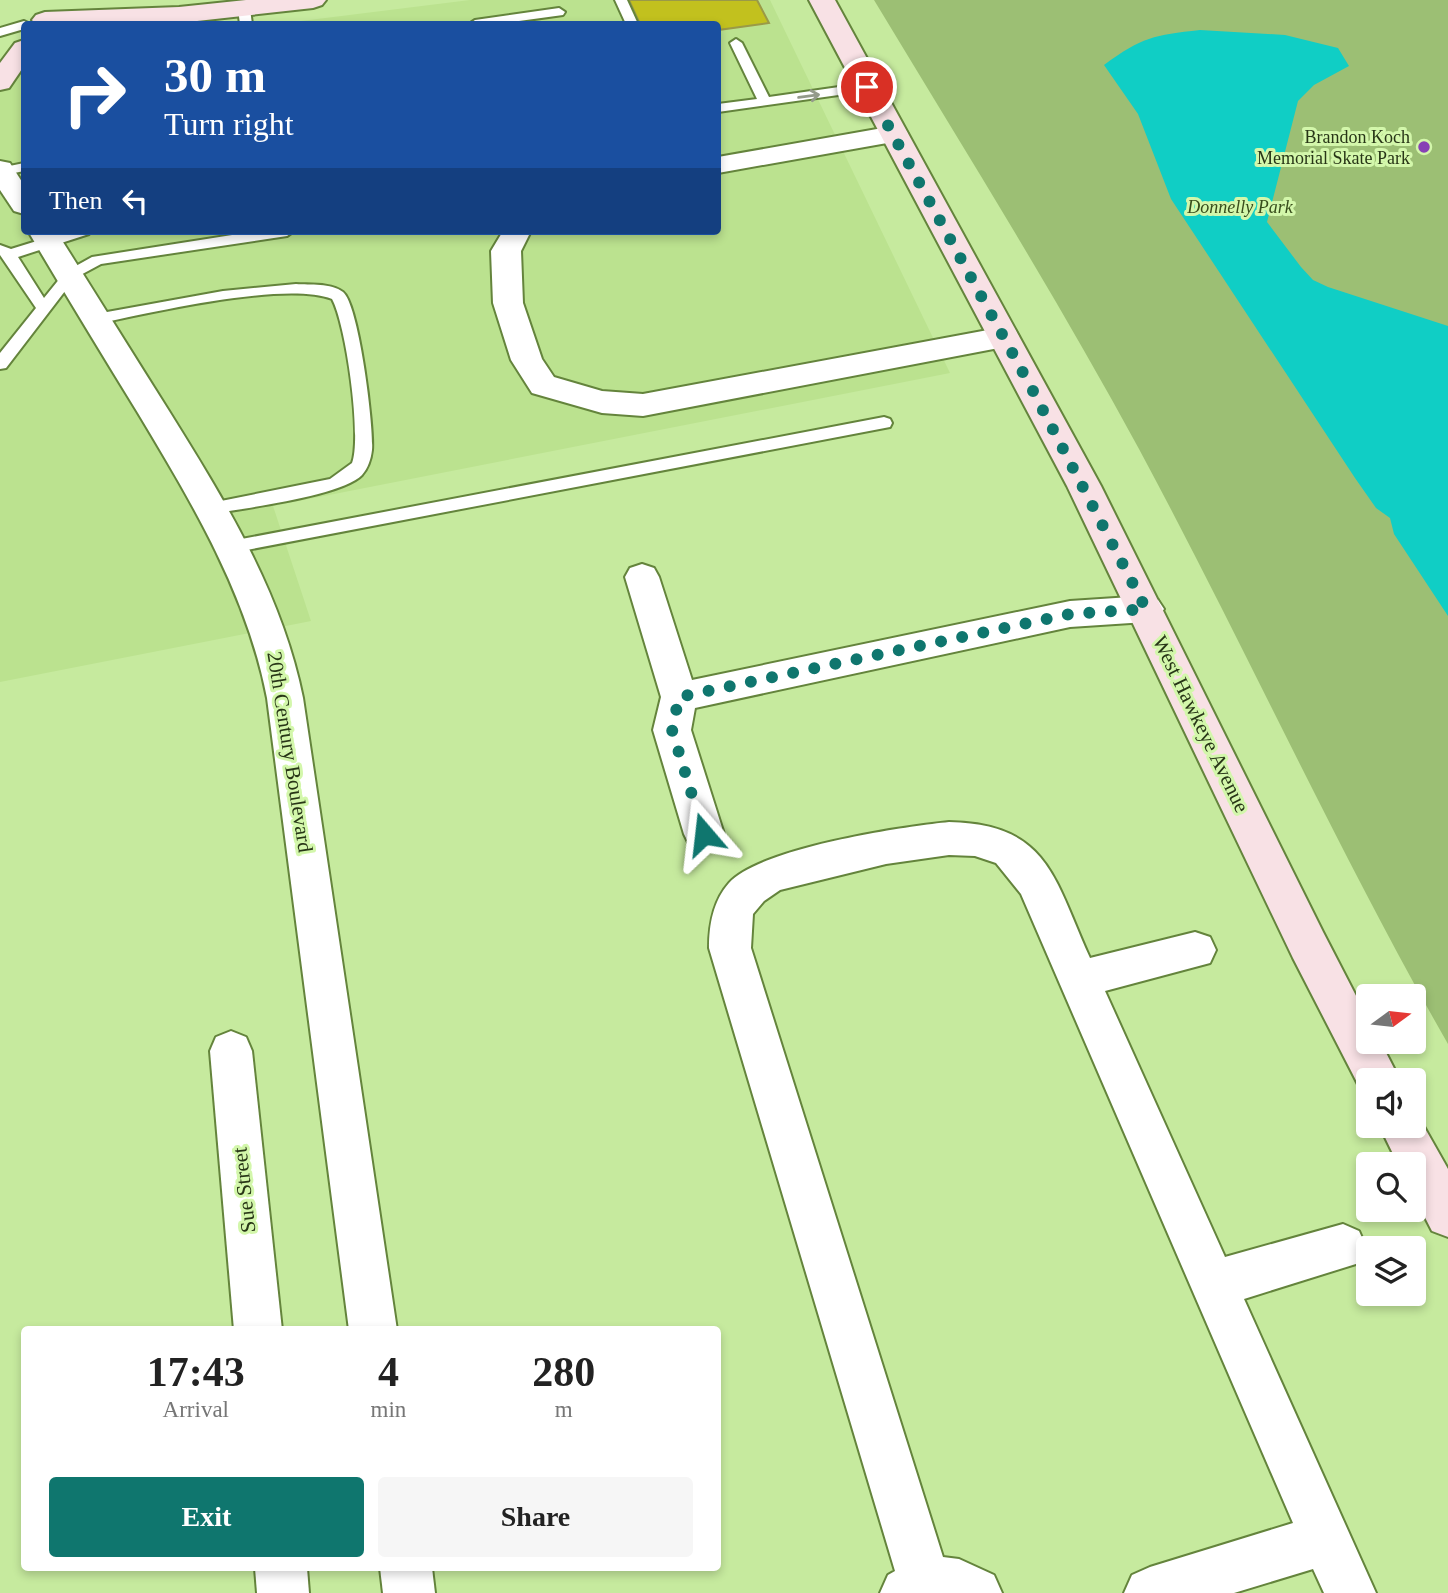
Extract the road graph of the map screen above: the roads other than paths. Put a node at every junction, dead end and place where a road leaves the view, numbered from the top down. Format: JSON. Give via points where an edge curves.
{"nodes":[{"id":1,"x":81,"y":0,"type":"edge"},
{"id":2,"x":313,"y":0,"type":"edge"},
{"id":3,"x":621,"y":0,"type":"edge"},
{"id":4,"x":822,"y":0,"type":"edge"},
{"id":5,"x":559,"y":12,"type":"dead end"},
{"id":6,"x":245,"y":17,"type":"edge"},
{"id":7,"x":36,"y":19,"type":"edge"},
{"id":8,"x":496,"y":21,"type":"edge"},
{"id":9,"x":631,"y":21,"type":"edge"},
{"id":10,"x":21,"y":24,"type":"edge"},
{"id":11,"x":0,"y":32,"type":"edge"},
{"id":12,"x":736,"y":43,"type":"dead end"},
{"id":13,"x":21,"y":52,"type":"edge"},
{"id":14,"x":0,"y":82,"type":"edge"},
{"id":15,"x":867,"y":87,"type":"junction"},
{"id":16,"x":765,"y":102,"type":"junction"},
{"id":17,"x":721,"y":108,"type":"edge"},
{"id":18,"x":894,"y":134,"type":"junction"},
{"id":19,"x":721,"y":164,"type":"edge"},
{"id":20,"x":9,"y":169,"type":"edge"},
{"id":21,"x":21,"y":198,"type":"edge"},
{"id":22,"x":260,"y":235,"type":"edge"},
{"id":23,"x":515,"y":235,"type":"edge"},
{"id":24,"x":45,"y":236,"type":"edge"},
{"id":25,"x":5,"y":252,"type":"edge"},
{"id":26,"x":70,"y":275,"type":"junction"},
{"id":27,"x":44,"y":309,"type":"junction"},
{"id":28,"x":96,"y":319,"type":"junction"},
{"id":29,"x":1004,"y":337,"type":"junction"},
{"id":30,"x":0,"y":364,"type":"edge"},
{"id":31,"x":884,"y":423,"type":"dead end"},
{"id":32,"x":212,"y":508,"type":"junction"},
{"id":33,"x":231,"y":547,"type":"junction"},
{"id":34,"x":642,"y":577,"type":"dead end"},
{"id":35,"x":1146,"y":609,"type":"junction"},
{"id":36,"x":679,"y":697,"type":"junction"},
{"id":37,"x":704,"y":834,"type":"dead end"},
{"id":38,"x":1195,"y":950,"type":"dead end"},
{"id":39,"x":1078,"y":979,"type":"junction"},
{"id":40,"x":231,"y":1051,"type":"dead end"},
{"id":41,"x":1372,"y":1068,"type":"edge"},
{"id":42,"x":1408,"y":1138,"type":"edge"},
{"id":43,"x":1448,"y":1215,"type":"edge"},
{"id":44,"x":1343,"y":1247,"type":"dead end"},
{"id":45,"x":1213,"y":1284,"type":"junction"},
{"id":46,"x":258,"y":1326,"type":"edge"},
{"id":47,"x":372,"y":1326,"type":"edge"},
{"id":48,"x":1326,"y":1539,"type":"junction"},
{"id":49,"x":281,"y":1571,"type":"edge"},
{"id":50,"x":406,"y":1571,"type":"edge"},
{"id":51,"x":915,"y":1588,"type":"edge"},
{"id":52,"x":283,"y":1593,"type":"edge"},
{"id":53,"x":409,"y":1593,"type":"edge"},
{"id":54,"x":976,"y":1593,"type":"edge"},
{"id":55,"x":1150,"y":1593,"type":"edge"},
{"id":56,"x":1350,"y":1593,"type":"edge"}],
"edges":[{"from":1,"to":7,"type":"street"},
{"from":2,"to":6,"type":"street"},
{"from":3,"to":9,"type":"lane"},
{"from":4,"to":15,"type":"street","name":"West Hawkeye Avenue"},
{"from":5,"to":8,"type":"lane"},
{"from":6,"to":7,"type":"street"},
{"from":10,"to":11,"type":"lane"},
{"from":12,"to":16,"type":"lane"},
{"from":13,"to":14,"type":"street"},
{"from":16,"to":15,"type":"lane","one_way":true},
{"from":15,"to":18,"type":"street","name":"West Hawkeye Avenue"},
{"from":16,"to":17,"type":"lane"},
{"from":18,"to":19,"type":"street"},
{"from":18,"to":29,"type":"street","name":"West Hawkeye Avenue"},
{"from":20,"to":21,"type":"street"},
{"from":22,"to":26,"type":"lane","via":[[97,260]]},
{"from":23,"to":29,"type":"street","via":[[506,251],[508,303],[527,360],[543,385],[602,402],[643,405]]},
{"from":24,"to":25,"type":"lane"},
{"from":24,"to":26,"type":"street","name":"20th Century Boulevard"},
{"from":25,"to":27,"type":"lane"},
{"from":26,"to":27,"type":"lane"},
{"from":26,"to":28,"type":"street","name":"20th Century Boulevard"},
{"from":27,"to":30,"type":"lane"},
{"from":28,"to":32,"type":"street","name":"20th Century Boulevard"},
{"from":28,"to":32,"type":"lane","via":[[293,289],[330,290],[339,297],[347,319],[363,432],[361,465],[334,484]]},
{"from":29,"to":35,"type":"street","name":"West Hawkeye Avenue"},
{"from":31,"to":33,"type":"lane"},
{"from":32,"to":33,"type":"street","name":"20th Century Boulevard"},
{"from":33,"to":47,"type":"street","name":"20th Century Boulevard","via":[[265,623],[285,698]]},
{"from":34,"to":36,"type":"street"},
{"from":35,"to":36,"type":"street","via":[[1070,614]]},
{"from":35,"to":41,"type":"street","name":"West Hawkeye Avenue"},
{"from":36,"to":37,"type":"street","via":[[672,730]]},
{"from":38,"to":39,"type":"street"},
{"from":39,"to":45,"type":"street"},
{"from":39,"to":51,"type":"street","via":[[1022,860],[998,844],[971,837],[940,838],[770,875],[748,887],[728,926],[730,948]]},
{"from":40,"to":46,"type":"street","name":"Sue Street"},
{"from":42,"to":43,"type":"street"},
{"from":44,"to":45,"type":"street"},
{"from":45,"to":48,"type":"street"},
{"from":48,"to":55,"type":"street"},
{"from":48,"to":56,"type":"street"},
{"from":49,"to":52,"type":"street"},
{"from":50,"to":53,"type":"street"},
{"from":51,"to":54,"type":"street","via":[[944,1581]]}]}
